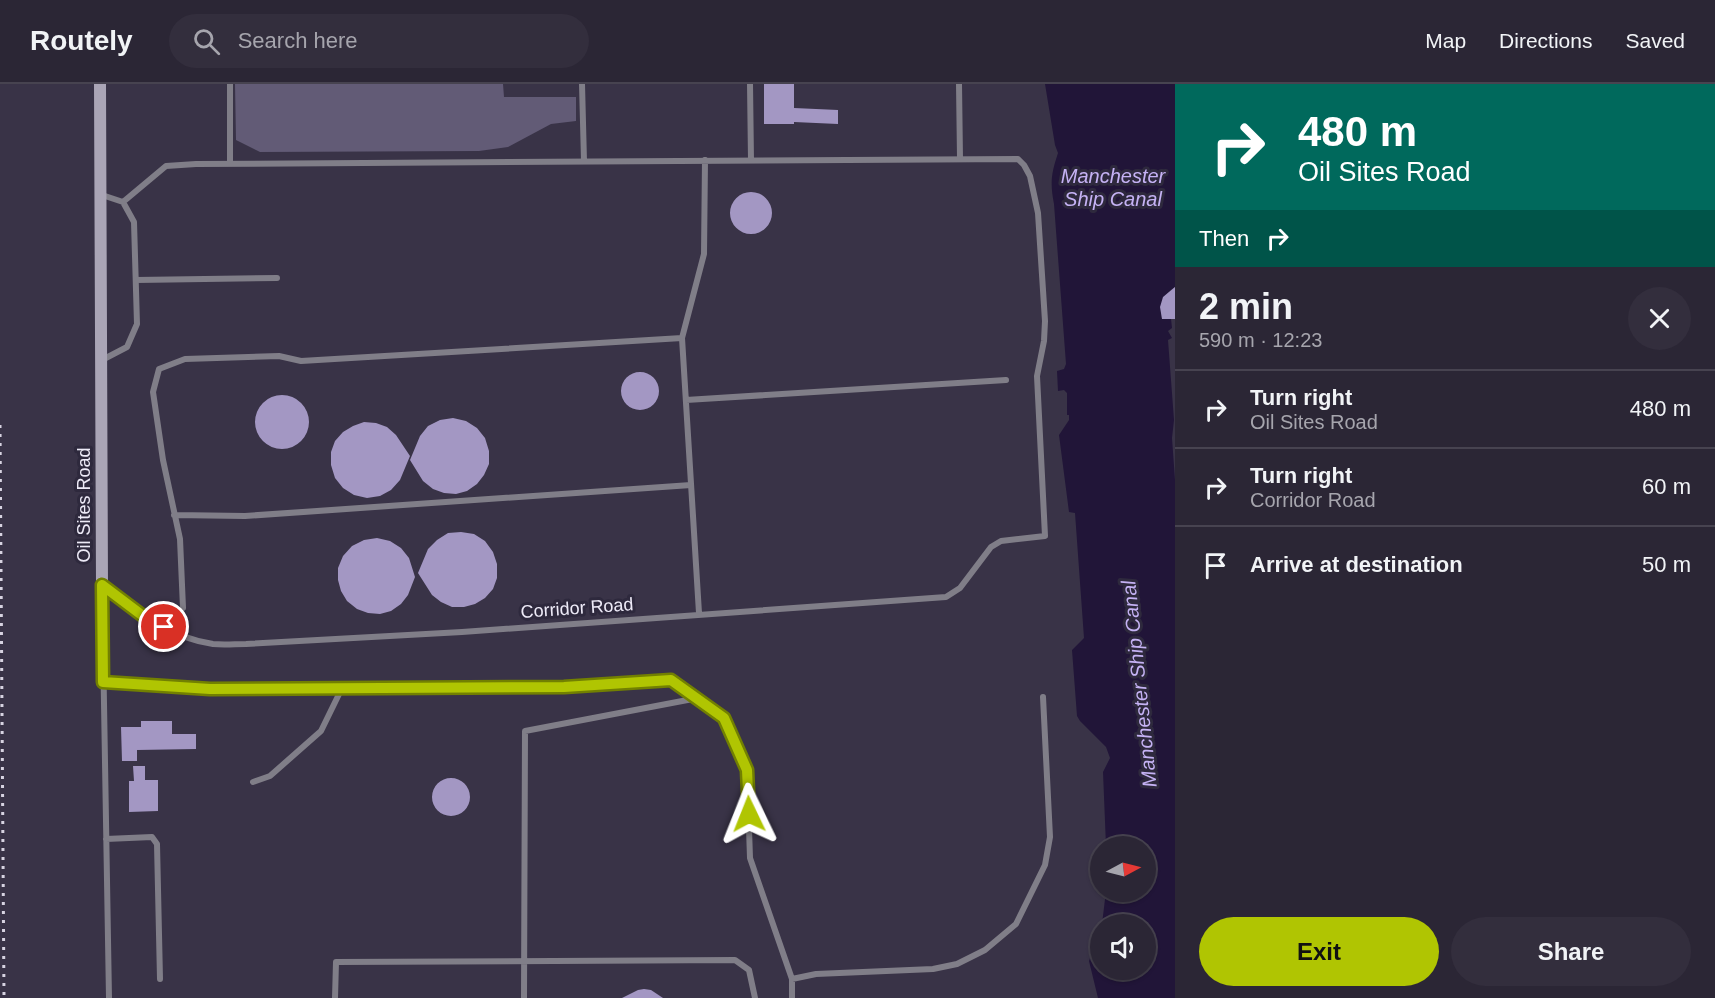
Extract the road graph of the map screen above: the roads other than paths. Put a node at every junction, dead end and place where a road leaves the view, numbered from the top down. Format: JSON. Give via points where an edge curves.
{"nodes":[{"id":1,"x":100,"y":84,"type":"edge"},
{"id":2,"x":230,"y":84,"type":"edge"},
{"id":3,"x":582,"y":84,"type":"edge"},
{"id":4,"x":750,"y":84,"type":"edge"},
{"id":5,"x":959,"y":84,"type":"edge"},
{"id":6,"x":960,"y":158,"type":"junction"},
{"id":7,"x":705,"y":160,"type":"junction"},
{"id":8,"x":751,"y":160,"type":"junction"},
{"id":9,"x":584,"y":161,"type":"junction"},
{"id":10,"x":230,"y":164,"type":"junction"},
{"id":11,"x":102,"y":195,"type":"junction"},
{"id":12,"x":123,"y":202,"type":"junction"},
{"id":13,"x":277,"y":278,"type":"dead end"},
{"id":14,"x":136,"y":280,"type":"junction"},
{"id":15,"x":682,"y":338,"type":"junction"},
{"id":16,"x":102,"y":360,"type":"junction"},
{"id":17,"x":1006,"y":380,"type":"dead end"},
{"id":18,"x":686,"y":400,"type":"junction"},
{"id":19,"x":691,"y":485,"type":"junction"},
{"id":20,"x":174,"y":515,"type":"junction"},
{"id":21,"x":102,"y":585,"type":"junction"},
{"id":22,"x":183,"y":608,"type":"dead end"},
{"id":23,"x":699,"y":614,"type":"junction"},
{"id":24,"x":103,"y":682,"type":"junction"},
{"id":25,"x":342,"y":688,"type":"junction"},
{"id":26,"x":1043,"y":697,"type":"dead end"},
{"id":27,"x":698,"y":699,"type":"junction"},
{"id":28,"x":253,"y":782,"type":"dead end"},
{"id":29,"x":106,"y":838,"type":"junction"},
{"id":30,"x":524,"y":960,"type":"junction"},
{"id":31,"x":160,"y":979,"type":"dead end"},
{"id":32,"x":792,"y":979,"type":"junction"},
{"id":33,"x":109,"y":998,"type":"edge"},
{"id":34,"x":335,"y":998,"type":"edge"},
{"id":35,"x":524,"y":998,"type":"edge"},
{"id":36,"x":755,"y":998,"type":"edge"},
{"id":37,"x":792,"y":998,"type":"edge"}],
"edges":[{"from":1,"to":11,"type":"street","name":"Oil Sites Road"},
{"from":2,"to":10,"type":"lane"},
{"from":3,"to":9,"type":"lane"},
{"from":4,"to":8,"type":"lane"},
{"from":5,"to":6,"type":"lane"},
{"from":6,"to":8,"type":"lane"},
{"from":6,"to":23,"type":"lane","name":"Corridor Road","via":[[1018,159],[1030,176],[1038,213],[1045,321],[1037,376],[1045,536],[1001,541],[991,547],[960,588],[946,597]]},
{"from":7,"to":8,"type":"lane"},
{"from":7,"to":9,"type":"lane"},
{"from":7,"to":15,"type":"lane","via":[[704,254]]},
{"from":9,"to":10,"type":"lane"},
{"from":10,"to":12,"type":"lane","via":[[166,166]]},
{"from":11,"to":12,"type":"lane"},
{"from":11,"to":16,"type":"street","name":"Oil Sites Road"},
{"from":12,"to":14,"type":"lane","via":[[134,222]]},
{"from":13,"to":14,"type":"lane"},
{"from":14,"to":16,"type":"lane","via":[[137,324],[127,347]]},
{"from":15,"to":18,"type":"lane"},
{"from":15,"to":20,"type":"lane","via":[[301,360],[279,356],[184,358],[159,369],[153,392]]},
{"from":16,"to":21,"type":"street","name":"Oil Sites Road"},
{"from":17,"to":18,"type":"lane"},
{"from":18,"to":19,"type":"lane"},
{"from":19,"to":20,"type":"lane","via":[[244,516]]},
{"from":19,"to":23,"type":"lane"},
{"from":20,"to":22,"type":"lane","via":[[180,539]]},
{"from":21,"to":23,"type":"lane","name":"Corridor Road","via":[[147,619],[180,635],[213,644],[462,632]]},
{"from":21,"to":24,"type":"lane","name":"Oil Sites Road"},
{"from":24,"to":25,"type":"lane","via":[[188,689]]},
{"from":24,"to":29,"type":"lane","name":"Oil Sites Road"},
{"from":25,"to":27,"type":"lane","via":[[564,687],[671,680]]},
{"from":25,"to":28,"type":"lane","via":[[321,731],[270,776]]},
{"from":26,"to":32,"type":"lane","via":[[1050,837],[1045,865],[1016,924],[985,950],[957,964]]},
{"from":27,"to":30,"type":"lane","via":[[525,731]]},
{"from":27,"to":32,"type":"lane","via":[[724,718],[747,770],[750,858]]},
{"from":29,"to":31,"type":"lane","via":[[152,837],[157,844]]},
{"from":29,"to":33,"type":"lane","name":"Oil Sites Road"},
{"from":30,"to":34,"type":"lane","via":[[336,962]]},
{"from":30,"to":35,"type":"lane"},
{"from":30,"to":36,"type":"lane","via":[[735,960],[749,970]]},
{"from":32,"to":37,"type":"lane"}]}
